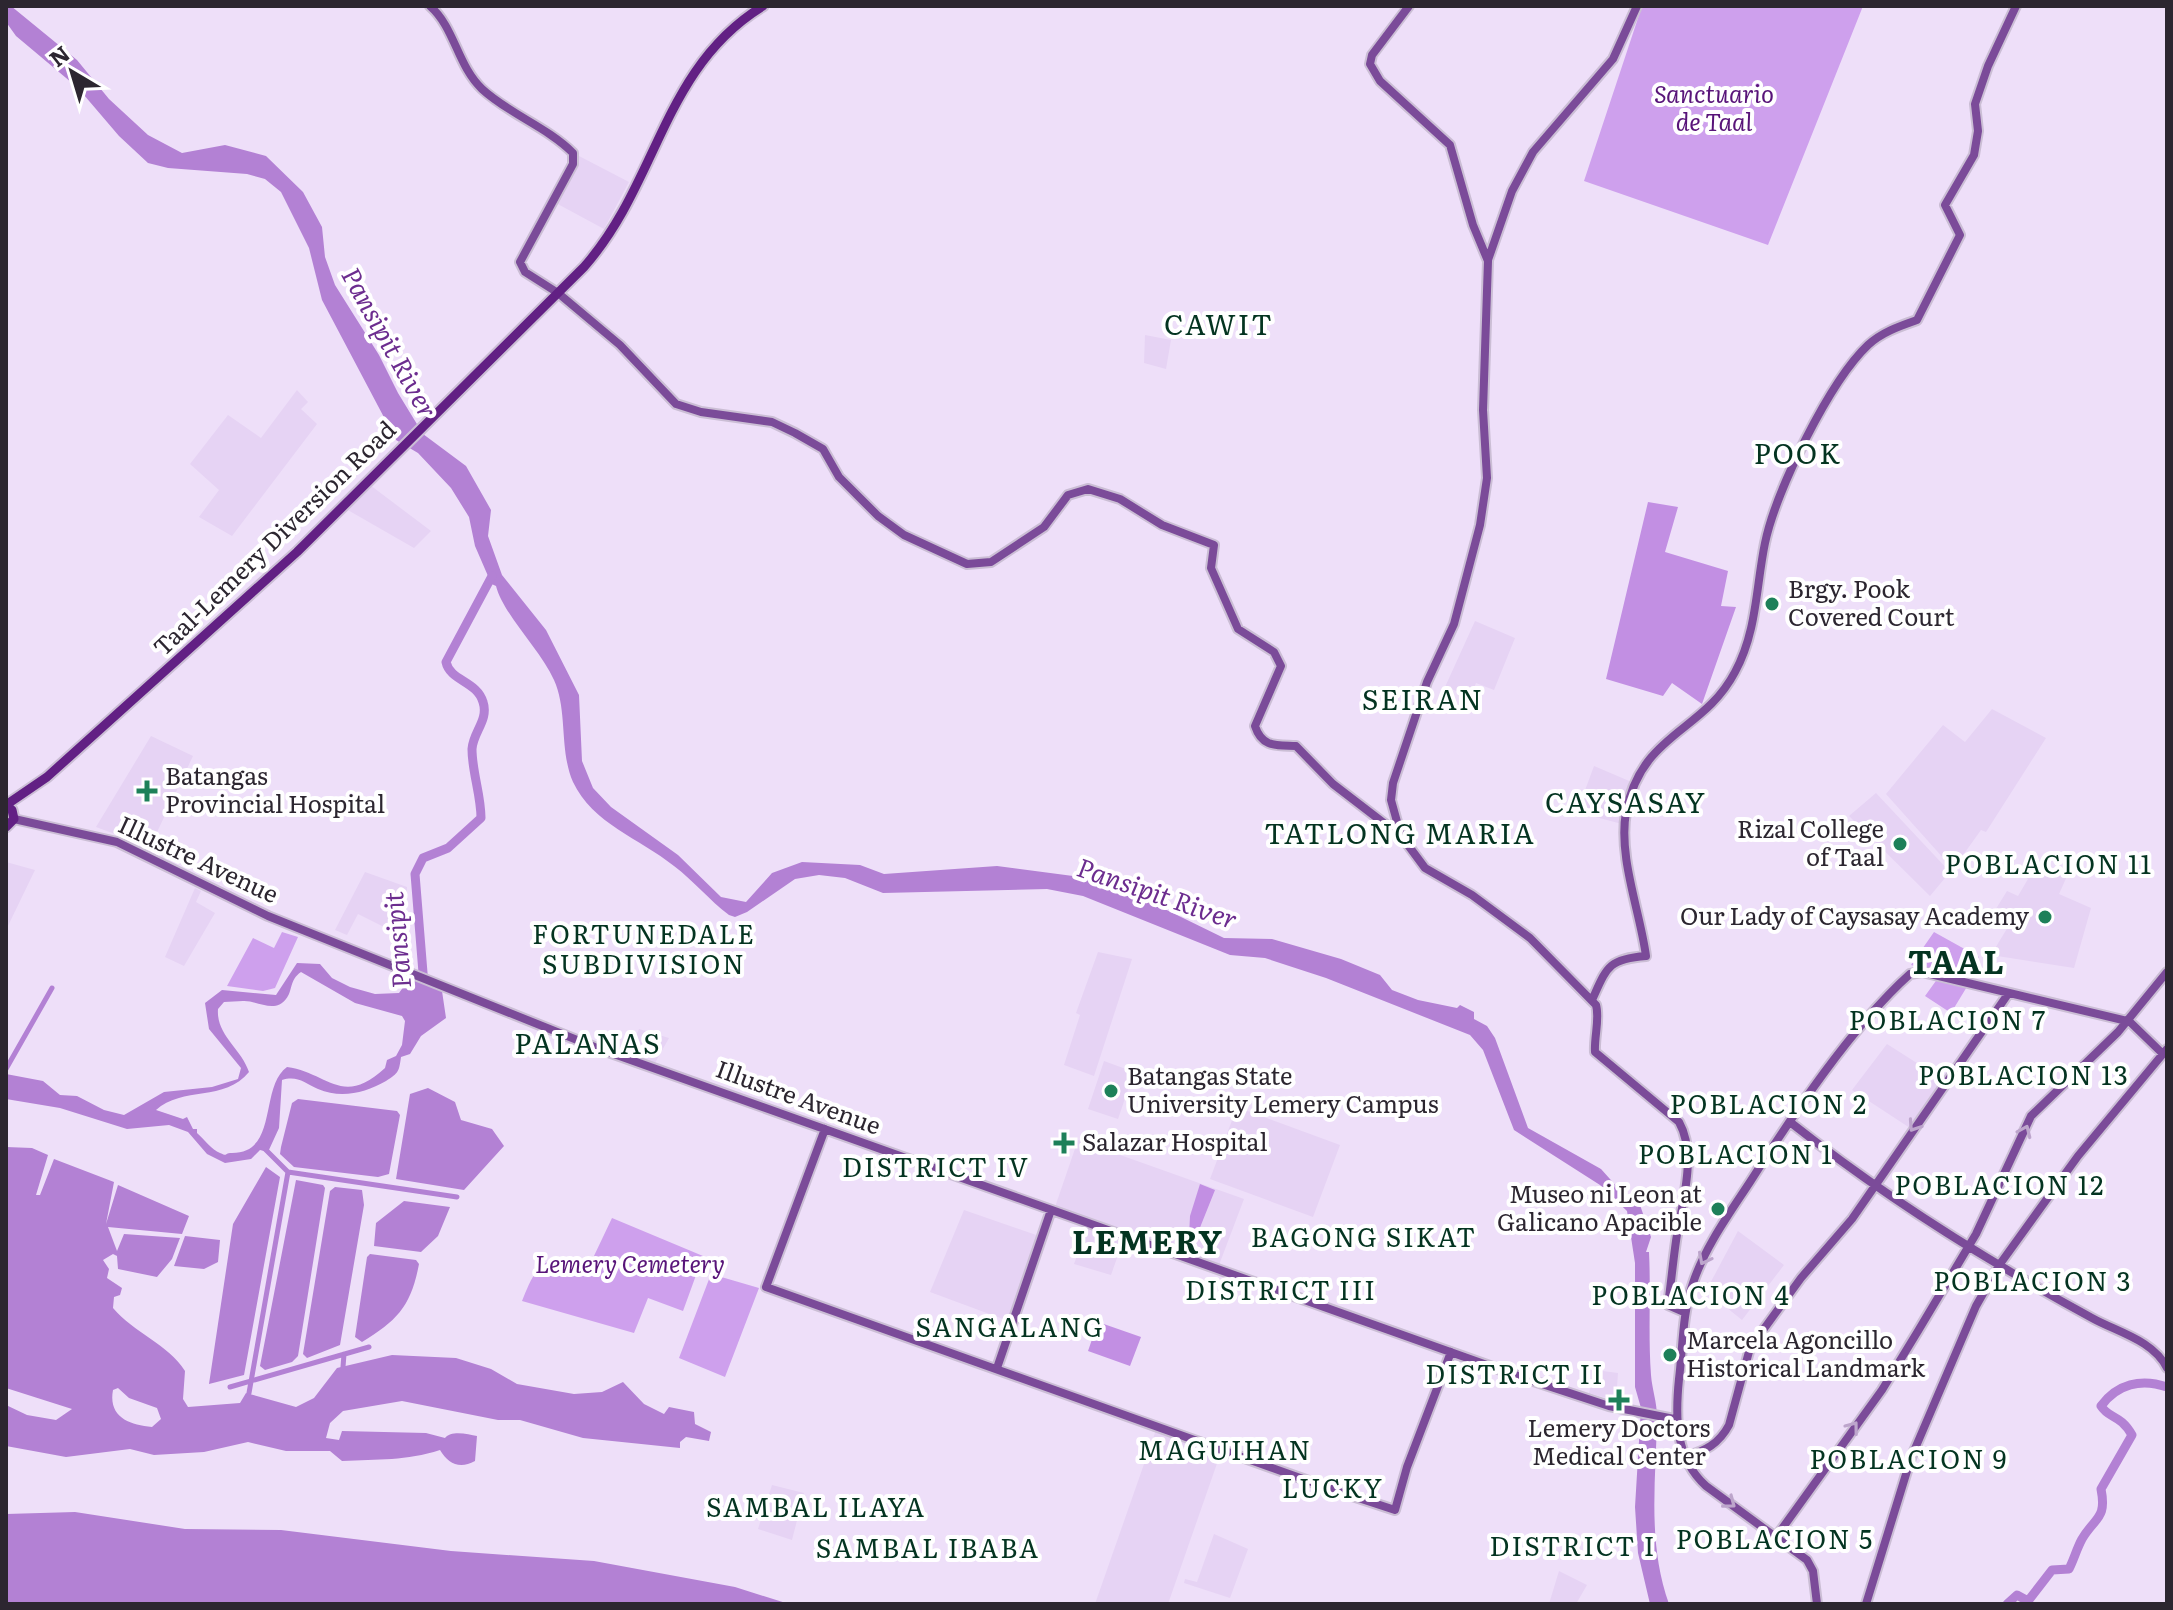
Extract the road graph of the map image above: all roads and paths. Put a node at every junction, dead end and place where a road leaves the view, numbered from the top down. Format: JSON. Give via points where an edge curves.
{"nodes":[{"id":1,"x":430,"y":6,"type":"edge"},
{"id":2,"x":763,"y":6,"type":"edge"},
{"id":3,"x":1409,"y":6,"type":"edge"},
{"id":4,"x":1637,"y":6,"type":"edge"},
{"id":5,"x":2016,"y":6,"type":"edge"},
{"id":6,"x":1488,"y":261,"type":"junction"},
{"id":7,"x":558,"y":293,"type":"junction"},
{"id":8,"x":9,"y":816,"type":"edge"},
{"id":9,"x":1402,"y":837,"type":"junction"},
{"id":10,"x":2167,"y":972,"type":"edge"},
{"id":11,"x":2008,"y":994,"type":"junction"},
{"id":12,"x":1592,"y":1000,"type":"junction"},
{"id":13,"x":2128,"y":1021,"type":"junction"},
{"id":14,"x":2165,"y":1052,"type":"edge"},
{"id":15,"x":1790,"y":1122,"type":"junction"},
{"id":16,"x":825,"y":1129,"type":"junction"},
{"id":17,"x":1876,"y":1183,"type":"junction"},
{"id":18,"x":1051,"y":1210,"type":"junction"},
{"id":19,"x":1971,"y":1244,"type":"junction"},
{"id":20,"x":2000,"y":1264,"type":"junction"},
{"id":21,"x":1684,"y":1312,"type":"junction"},
{"id":22,"x":1451,"y":1352,"type":"junction"},
{"id":23,"x":997,"y":1368,"type":"junction"},
{"id":24,"x":2167,"y":1368,"type":"edge"},
{"id":25,"x":1669,"y":1418,"type":"junction"},
{"id":26,"x":1685,"y":1457,"type":"junction"},
{"id":27,"x":1776,"y":1537,"type":"junction"},
{"id":28,"x":1817,"y":1604,"type":"edge"},
{"id":29,"x":1866,"y":1604,"type":"edge"}],
"edges":[{"from":1,"to":7,"type":"street","via":[[444,19],[460,58],[483,89],[573,153],[573,164],[520,262],[525,272]]},
{"from":2,"to":7,"type":"main road","name":"Taal-Lemery Diversion Road","via":[[730,29],[699,62],[618,222]]},
{"from":3,"to":6,"type":"street","via":[[1370,64],[1380,81],[1450,145]]},
{"from":4,"to":6,"type":"street","via":[[1613,59],[1533,152],[1512,191]]},
{"from":5,"to":12,"type":"street","via":[[1975,104],[1974,155],[1945,205],[1960,235],[1943,274],[1917,320],[1868,345],[1820,415],[1783,488],[1766,540],[1746,650],[1736,671],[1722,696],[1649,756],[1631,793],[1625,831],[1646,956],[1623,958],[1606,969]]},
{"from":6,"to":9,"type":"street","via":[[1483,410],[1487,478],[1454,624],[1427,682],[1393,783],[1391,800]]},
{"from":7,"to":8,"type":"main road","name":"Taal-Lemery Diversion Road","via":[[236,608],[32,789]]},
{"from":7,"to":9,"type":"street","via":[[620,345],[676,404],[772,422],[795,433],[823,449],[839,477],[878,516],[904,535],[967,564],[991,562],[1044,527],[1068,495],[1088,489],[1214,545],[1211,568],[1238,629],[1274,652],[1281,666],[1255,726],[1260,739],[1274,746],[1296,746],[1333,784]]},
{"from":8,"to":16,"type":"street","name":"Illustre Avenue","via":[[117,842],[268,916],[597,1048]]},
{"from":9,"to":12,"type":"street","via":[[1425,868],[1530,938]]},
{"from":10,"to":13,"type":"street"},
{"from":11,"to":13,"type":"street"},
{"from":11,"to":15,"type":"street","via":[[1922,972],[1910,974]]},
{"from":11,"to":17,"type":"street","one_way":true},
{"from":12,"to":21,"type":"street","via":[[1599,1013],[1595,1052],[1665,1107],[1683,1130],[1687,1200],[1676,1237],[1668,1305]]},
{"from":13,"to":14,"type":"street"},
{"from":19,"to":13,"type":"street","one_way":true,"via":[[2031,1116]]},
{"from":14,"to":20,"type":"street","via":[[2078,1156]]},
{"from":15,"to":17,"type":"street"},
{"from":15,"to":21,"type":"street","one_way":true,"via":[[1715,1237]]},
{"from":16,"to":18,"type":"street","name":"Illustre Avenue"},
{"from":16,"to":23,"type":"street","via":[[766,1287]]},
{"from":17,"to":19,"type":"street"},
{"from":17,"to":26,"type":"street","via":[[1750,1348],[1723,1436]]},
{"from":18,"to":22,"type":"street","name":"Illustre Avenue"},
{"from":18,"to":23,"type":"street"},
{"from":19,"to":20,"type":"street"},
{"from":27,"to":19,"type":"street","one_way":true,"via":[[1882,1390]]},
{"from":20,"to":24,"type":"street","via":[[2140,1342]]},
{"from":20,"to":29,"type":"street","via":[[1955,1350],[1911,1458]]},
{"from":21,"to":25,"type":"street"},
{"from":22,"to":23,"type":"street","via":[[1395,1510]]},
{"from":22,"to":25,"type":"street","name":"Illustre Avenue","via":[[1609,1406]]},
{"from":25,"to":26,"type":"street"},
{"from":26,"to":27,"type":"street","one_way":true,"via":[[1706,1486]]},
{"from":27,"to":28,"type":"street","via":[[1807,1560]]}]}
